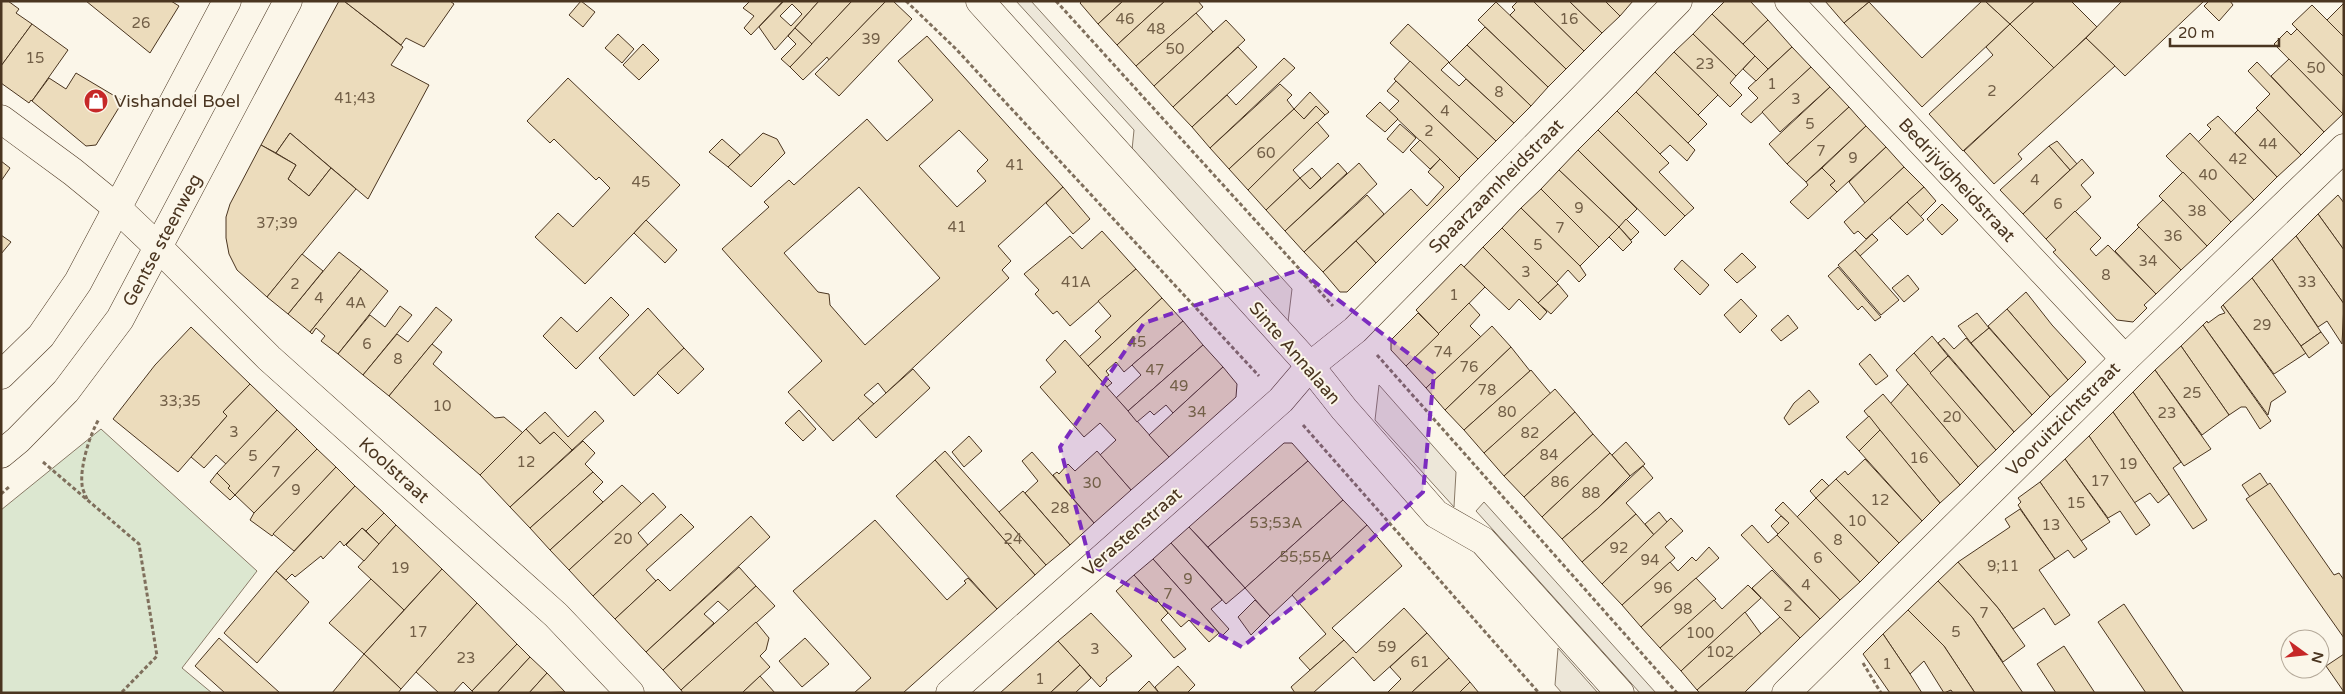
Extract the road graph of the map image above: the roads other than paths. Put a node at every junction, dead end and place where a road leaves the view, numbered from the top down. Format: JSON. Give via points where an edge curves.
{"nodes":[{"id":1,"x":227,"y":1,"type":"edge"},
{"id":2,"x":288,"y":1,"type":"edge"},
{"id":3,"x":980,"y":1,"type":"edge"},
{"id":4,"x":1678,"y":1,"type":"edge"},
{"id":5,"x":1788,"y":1,"type":"edge"},
{"id":6,"x":1,"y":119,"type":"edge"},
{"id":7,"x":2344,"y":148,"type":"edge"},
{"id":8,"x":117,"y":208,"type":"junction"},
{"id":9,"x":158,"y":248,"type":"junction"},
{"id":10,"x":2125,"y":359,"type":"junction"},
{"id":11,"x":1310,"y":366,"type":"junction"},
{"id":12,"x":1,"y":375,"type":"edge"},
{"id":13,"x":10,"y":447,"type":"edge"},
{"id":14,"x":630,"y":693,"type":"edge"},
{"id":15,"x":950,"y":693,"type":"edge"},
{"id":16,"x":1620,"y":693,"type":"edge"},
{"id":17,"x":1786,"y":693,"type":"edge"}],
"edges":[{"from":1,"to":8,"type":"street"},
{"from":2,"to":9,"type":"street","name":"Gentse steenweg"},
{"from":3,"to":11,"type":"street","name":"Sinte Annalaan"},
{"from":4,"to":11,"type":"street","name":"Spaarzaamheidstraat","via":[[1355,330]]},
{"from":5,"to":10,"type":"street","name":"Bedrijvigheidstraat"},
{"from":6,"to":8,"type":"street","name":"Koolstraat"},
{"from":7,"to":10,"type":"street","name":"Vooruitzichtstraat"},
{"from":8,"to":9,"type":"street","name":"Koolstraat"},
{"from":8,"to":12,"type":"street","via":[[78,282],[41,336]]},
{"from":9,"to":13,"type":"street","name":"Gentse steenweg","via":[[120,319],[66,391]]},
{"from":9,"to":14,"type":"street","name":"Koolstraat","via":[[269,358],[556,615]]},
{"from":10,"to":17,"type":"street","name":"Vooruitzichtstraat"},
{"from":11,"to":15,"type":"street","name":"Verastenstraat","via":[[1281,400]]},
{"from":11,"to":16,"type":"street","name":"Sinte Annalaan","via":[[1436,514],[1483,541]]}]}
